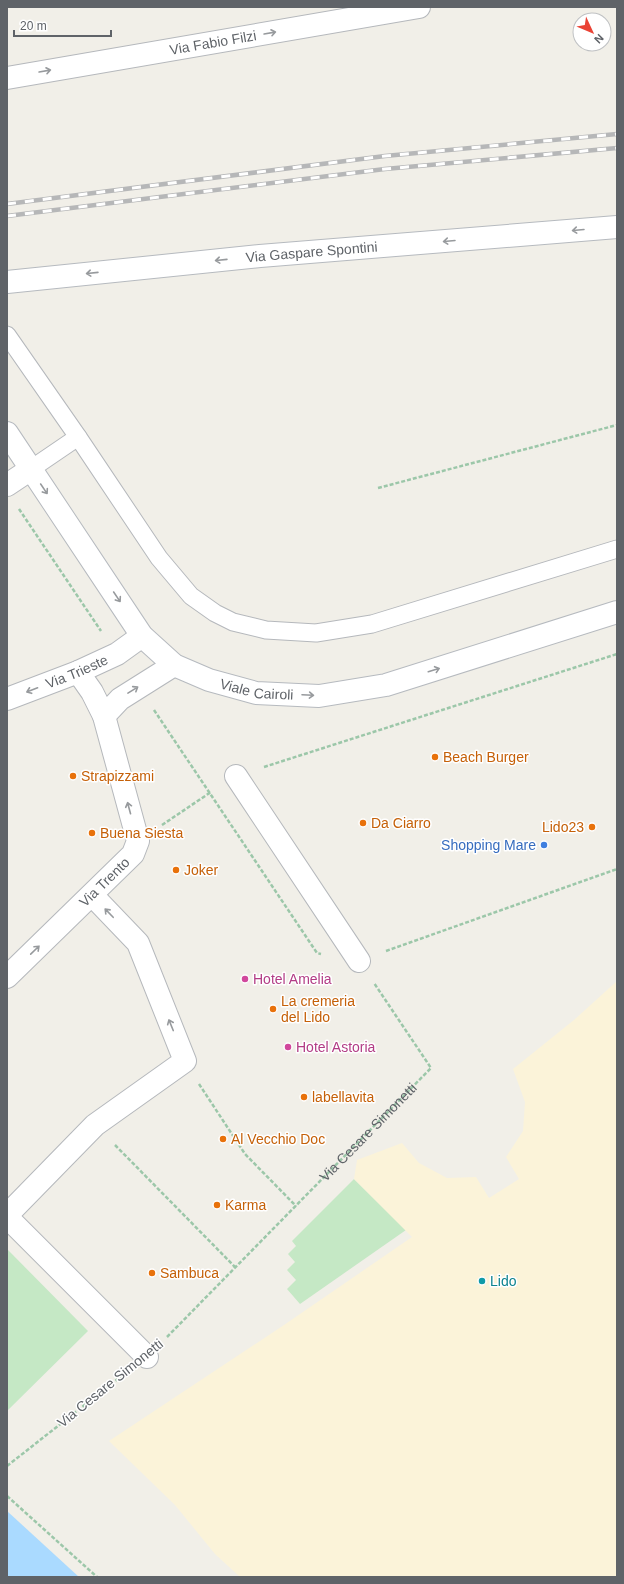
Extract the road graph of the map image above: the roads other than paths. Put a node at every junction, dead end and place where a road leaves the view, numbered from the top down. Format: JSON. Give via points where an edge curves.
{"nodes":[{"id":1,"x":419,"y":7,"type":"edge"},
{"id":2,"x":312,"y":16,"type":"edge"},
{"id":3,"x":7,"y":78,"type":"edge"},
{"id":4,"x":617,"y":227,"type":"edge"},
{"id":5,"x":7,"y":282,"type":"edge"},
{"id":6,"x":7,"y":335,"type":"edge"},
{"id":7,"x":7,"y":434,"type":"edge"},
{"id":8,"x":78,"y":437,"type":"junction"},
{"id":9,"x":31,"y":469,"type":"junction"},
{"id":10,"x":11,"y":494,"type":"edge"},
{"id":11,"x":617,"y":549,"type":"edge"},
{"id":12,"x":617,"y":612,"type":"edge"},
{"id":13,"x":142,"y":636,"type":"junction"},
{"id":14,"x":174,"y":665,"type":"junction"},
{"id":15,"x":78,"y":672,"type":"junction"},
{"id":16,"x":7,"y":699,"type":"edge"},
{"id":17,"x":104,"y":716,"type":"junction"},
{"id":18,"x":236,"y":776,"type":"road end"},
{"id":19,"x":92,"y":895,"type":"junction"},
{"id":20,"x":359,"y":961,"type":"road end"},
{"id":21,"x":7,"y":978,"type":"edge"},
{"id":22,"x":7,"y":1216,"type":"edge"},
{"id":23,"x":147,"y":1357,"type":"road end"}],
"edges":[{"from":1,"to":2,"type":"street","name":"Via Fabio Filzi"},
{"from":3,"to":2,"type":"street","name":"Via Fabio Filzi","one_way":true},
{"from":4,"to":5,"type":"street","name":"Via Gaspare Spontini","one_way":true,"via":[[252,257]]},
{"from":6,"to":8,"type":"lane"},
{"from":7,"to":9,"type":"street","name":"Viale Cairoli"},
{"from":8,"to":9,"type":"lane"},
{"from":8,"to":11,"type":"lane","via":[[159,558],[191,596],[233,622],[266,630],[316,633],[372,624]]},
{"from":9,"to":10,"type":"street"},
{"from":9,"to":13,"type":"street","name":"Viale Cairoli","one_way":true},
{"from":14,"to":12,"type":"street","name":"Viale Cairoli","one_way":true,"via":[[209,680],[256,693],[319,696],[386,685]]},
{"from":13,"to":14,"type":"street","name":"Viale Cairoli"},
{"from":13,"to":15,"type":"street","name":"Via Trieste","via":[[116,654]]},
{"from":17,"to":14,"type":"street","one_way":true,"via":[[120,699]]},
{"from":15,"to":16,"type":"street","name":"Via Trieste","one_way":true},
{"from":15,"to":17,"type":"street"},
{"from":19,"to":17,"type":"street","name":"Via Trento","one_way":true,"via":[[133,854],[138,841]]},
{"from":18,"to":20,"type":"street"},
{"from":21,"to":19,"type":"street","name":"Via Trento","one_way":true},
{"from":22,"to":19,"type":"street","one_way":true,"via":[[95,1125],[185,1061],[138,943]]},
{"from":22,"to":23,"type":"street"}]}
